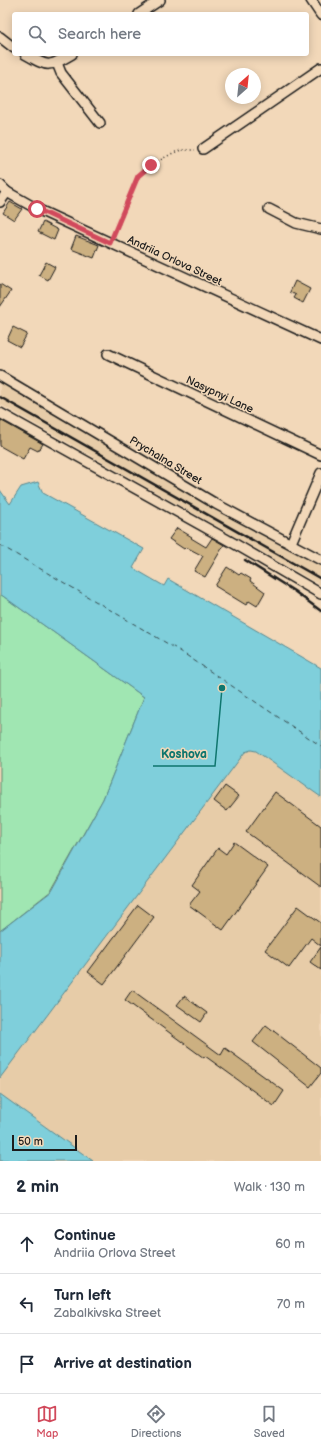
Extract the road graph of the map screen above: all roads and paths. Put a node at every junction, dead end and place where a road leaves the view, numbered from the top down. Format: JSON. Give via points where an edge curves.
{"nodes":[{"id":1,"x":160,"y":0,"type":"edge"},
{"id":2,"x":311,"y":0,"type":"edge"},
{"id":3,"x":142,"y":12,"type":"edge"},
{"id":4,"x":321,"y":14,"type":"edge"},
{"id":5,"x":0,"y":37,"type":"edge"},
{"id":6,"x":12,"y":46,"type":"edge"},
{"id":7,"x":28,"y":56,"type":"edge"},
{"id":8,"x":69,"y":56,"type":"edge"},
{"id":9,"x":57,"y":63,"type":"junction"},
{"id":10,"x":321,"y":68,"type":"edge"},
{"id":11,"x":100,"y":123,"type":"dead end"},
{"id":12,"x":203,"y":149,"type":"joint"},
{"id":13,"x":0,"y":185,"type":"edge"},
{"id":14,"x":7,"y":192,"type":"junction"},
{"id":15,"x":0,"y":202,"type":"edge"},
{"id":16,"x":269,"y":210,"type":"dead end"},
{"id":17,"x":321,"y":229,"type":"edge"},
{"id":18,"x":110,"y":243,"type":"junction"},
{"id":19,"x":321,"y":340,"type":"edge"},
{"id":20,"x":108,"y":354,"type":"dead end"},
{"id":21,"x":0,"y":376,"type":"edge"},
{"id":22,"x":0,"y":413,"type":"edge"},
{"id":23,"x":321,"y":454,"type":"edge"},
{"id":24,"x":321,"y":473,"type":"edge"},
{"id":25,"x":291,"y":543,"type":"junction"},
{"id":26,"x":321,"y":560,"type":"edge"},
{"id":27,"x":321,"y":594,"type":"edge"}],
"edges":[{"from":1,"to":3,"type":"street"},
{"from":2,"to":4,"type":"street"},
{"from":5,"to":6,"type":"street"},
{"from":7,"to":9,"type":"street","via":[[43,65]]},
{"from":8,"to":9,"type":"street"},
{"from":9,"to":11,"type":"street","via":[[61,73]]},
{"from":10,"to":12,"type":"street"},
{"from":12,"to":18,"type":"path","via":[[173,153],[151,165],[138,176]]},
{"from":13,"to":14,"type":"street","name":"Andriia Orlova Street"},
{"from":14,"to":15,"type":"street"},
{"from":14,"to":18,"type":"street","name":"Andriia Orlova Street"},
{"from":16,"to":17,"type":"street","via":[[301,224]]},
{"from":18,"to":19,"type":"street","name":"Andriia Orlova Street"},
{"from":20,"to":23,"type":"street","name":"Nasypnyi Lane"},
{"from":21,"to":25,"type":"street","name":"Prychalna Street","via":[[216,504]]},
{"from":22,"to":27,"type":"street"},
{"from":24,"to":25,"type":"street"},
{"from":25,"to":26,"type":"street","name":"Prychalna Street"}]}
